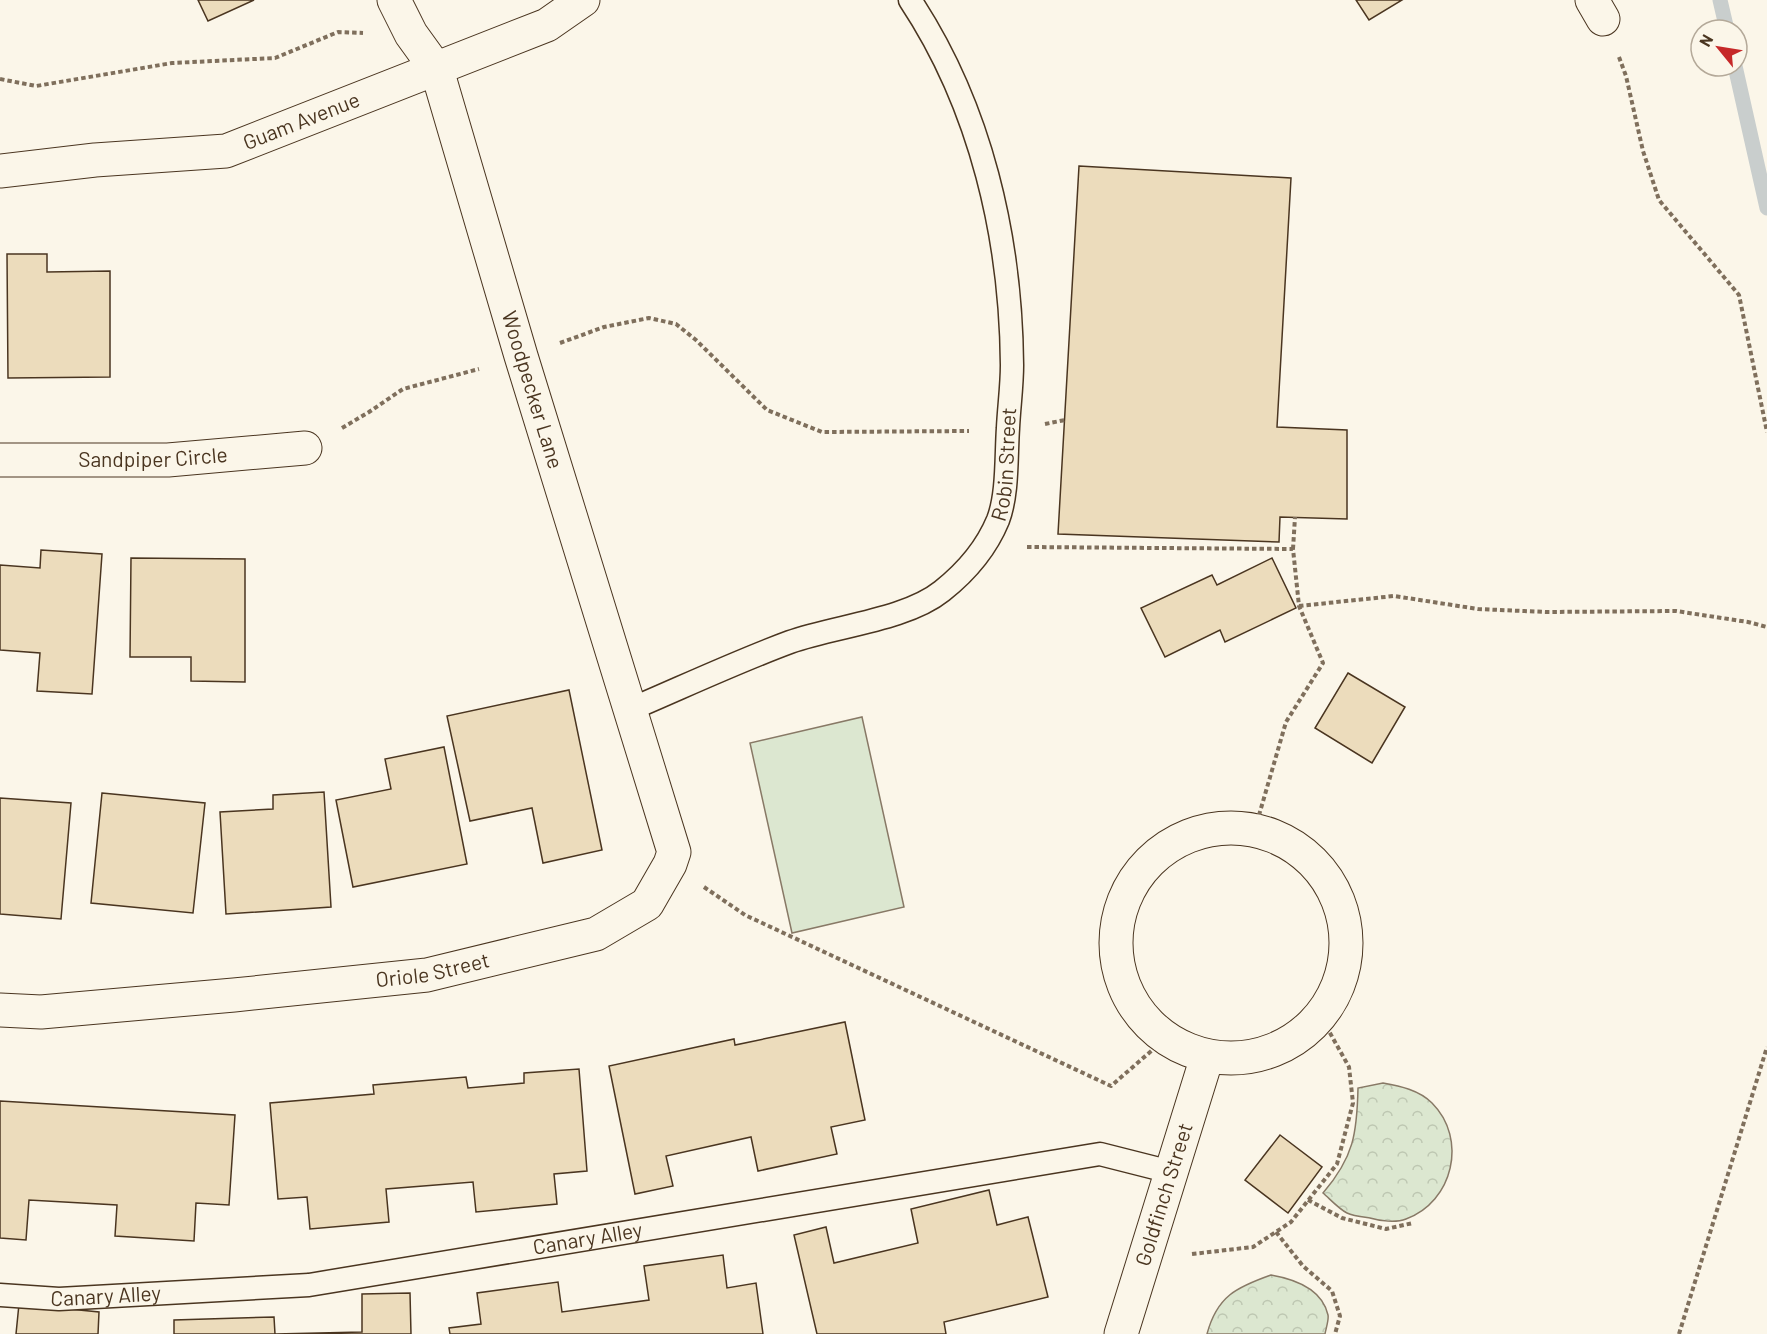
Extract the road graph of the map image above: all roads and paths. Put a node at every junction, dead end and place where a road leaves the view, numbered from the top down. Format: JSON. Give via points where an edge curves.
{"nodes":[{"id":1,"x":394,"y":0,"type":"edge"},
{"id":2,"x":583,"y":0,"type":"edge"},
{"id":3,"x":910,"y":0,"type":"edge"},
{"id":4,"x":1598,"y":10,"type":"edge"},
{"id":5,"x":411,"y":34,"type":"junction"},
{"id":6,"x":437,"y":70,"type":"junction"},
{"id":7,"x":0,"y":79,"type":"edge"},
{"id":8,"x":0,"y":171,"type":"edge"},
{"id":9,"x":555,"y":345,"type":"dead end"},
{"id":10,"x":484,"y":368,"type":"dead end"},
{"id":11,"x":1065,"y":420,"type":"dead end"},
{"id":12,"x":1007,"y":430,"type":"junction"},
{"id":13,"x":1767,"y":432,"type":"edge"},
{"id":14,"x":305,"y":448,"type":"joint"},
{"id":15,"x":0,"y":460,"type":"edge"},
{"id":16,"x":1295,"y":517,"type":"dead end"},
{"id":17,"x":984,"y":543,"type":"junction"},
{"id":18,"x":1293,"y":549,"type":"junction"},
{"id":19,"x":1299,"y":606,"type":"junction"},
{"id":20,"x":1767,"y":627,"type":"edge"},
{"id":21,"x":629,"y":710,"type":"junction"},
{"id":22,"x":1255,"y":829,"type":"junction"},
{"id":23,"x":670,"y":864,"type":"junction"},
{"id":24,"x":0,"y":1010,"type":"edge"},
{"id":25,"x":1320,"y":1015,"type":"junction"},
{"id":26,"x":1165,"y":1039,"type":"junction"},
{"id":27,"x":1767,"y":1047,"type":"edge"},
{"id":28,"x":1207,"y":1057,"type":"junction"},
{"id":29,"x":1171,"y":1172,"type":"junction"},
{"id":30,"x":1308,"y":1200,"type":"junction"},
{"id":31,"x":1413,"y":1223,"type":"dead end"},
{"id":32,"x":1276,"y":1232,"type":"junction"},
{"id":33,"x":1192,"y":1254,"type":"dead end"},
{"id":34,"x":0,"y":1295,"type":"edge"},
{"id":35,"x":1121,"y":1334,"type":"edge"},
{"id":36,"x":1335,"y":1334,"type":"edge"},
{"id":37,"x":1679,"y":1334,"type":"edge"}],
"edges":[{"from":1,"to":5,"type":"street","name":"Woodpecker Lane"},
{"from":2,"to":6,"type":"street","name":"Guam Avenue","via":[[548,25]]},
{"from":3,"to":12,"type":"lane","name":"Robin Street","via":[[970,121],[989,181],[1010,304],[1012,367]]},
{"from":4,"to":13,"type":"path","via":[[1626,76],[1659,201],[1739,295]]},
{"from":5,"to":6,"type":"street","name":"Woodpecker Lane"},
{"from":5,"to":7,"type":"path","via":[[338,33],[275,58],[172,63],[36,87]]},
{"from":6,"to":8,"type":"street","name":"Guam Avenue","via":[[226,151]]},
{"from":6,"to":21,"type":"street","name":"Woodpecker Lane"},
{"from":9,"to":12,"type":"path","via":[[604,327],[649,318],[676,324],[696,339],[767,410],[822,432]]},
{"from":10,"to":14,"type":"path","via":[[403,389]]},
{"from":11,"to":12,"type":"path"},
{"from":12,"to":17,"type":"lane","name":"Robin Street","via":[[998,519]]},
{"from":14,"to":15,"type":"street","name":"Sandpiper Circle","via":[[168,460]]},
{"from":16,"to":18,"type":"path"},
{"from":17,"to":18,"type":"path","via":[[1034,548]]},
{"from":17,"to":21,"type":"lane","name":"Robin Street","via":[[963,573],[939,594],[908,610],[792,642]]},
{"from":18,"to":19,"type":"path"},
{"from":19,"to":20,"type":"path","via":[[1394,596],[1478,609],[1676,611]]},
{"from":19,"to":22,"type":"path","via":[[1323,663],[1286,722]]},
{"from":21,"to":23,"type":"street","via":[[674,852]]},
{"from":22,"to":25,"type":"street","via":[[1296,847],[1329,879],[1346,921],[1345,966],[1327,1009]]},
{"from":22,"to":26,"type":"street","via":[[1210,829],[1167,845],[1135,878],[1117,920],[1116,965],[1133,1007]]},
{"from":23,"to":24,"type":"street","name":"Oriole Street","via":[[647,904],[596,934],[427,975],[52,1011]]},
{"from":23,"to":26,"type":"path","via":[[745,915],[1111,1086]]},
{"from":25,"to":28,"type":"street","via":[[1294,1040],[1252,1058]]},
{"from":25,"to":30,"type":"path","via":[[1349,1067],[1353,1103],[1337,1164]]},
{"from":26,"to":28,"type":"street"},
{"from":27,"to":37,"type":"path"},
{"from":28,"to":29,"type":"street","name":"Goldfinch Street"},
{"from":29,"to":34,"type":"lane","name":"Canary Alley","via":[[1100,1154],[309,1285],[59,1299]]},
{"from":29,"to":35,"type":"street","name":"Goldfinch Street"},
{"from":30,"to":31,"type":"path","via":[[1342,1218],[1386,1229]]},
{"from":30,"to":32,"type":"path","via":[[1291,1222]]},
{"from":32,"to":33,"type":"path","via":[[1253,1247]]},
{"from":32,"to":36,"type":"path","via":[[1303,1266],[1332,1291],[1340,1316]]}]}
